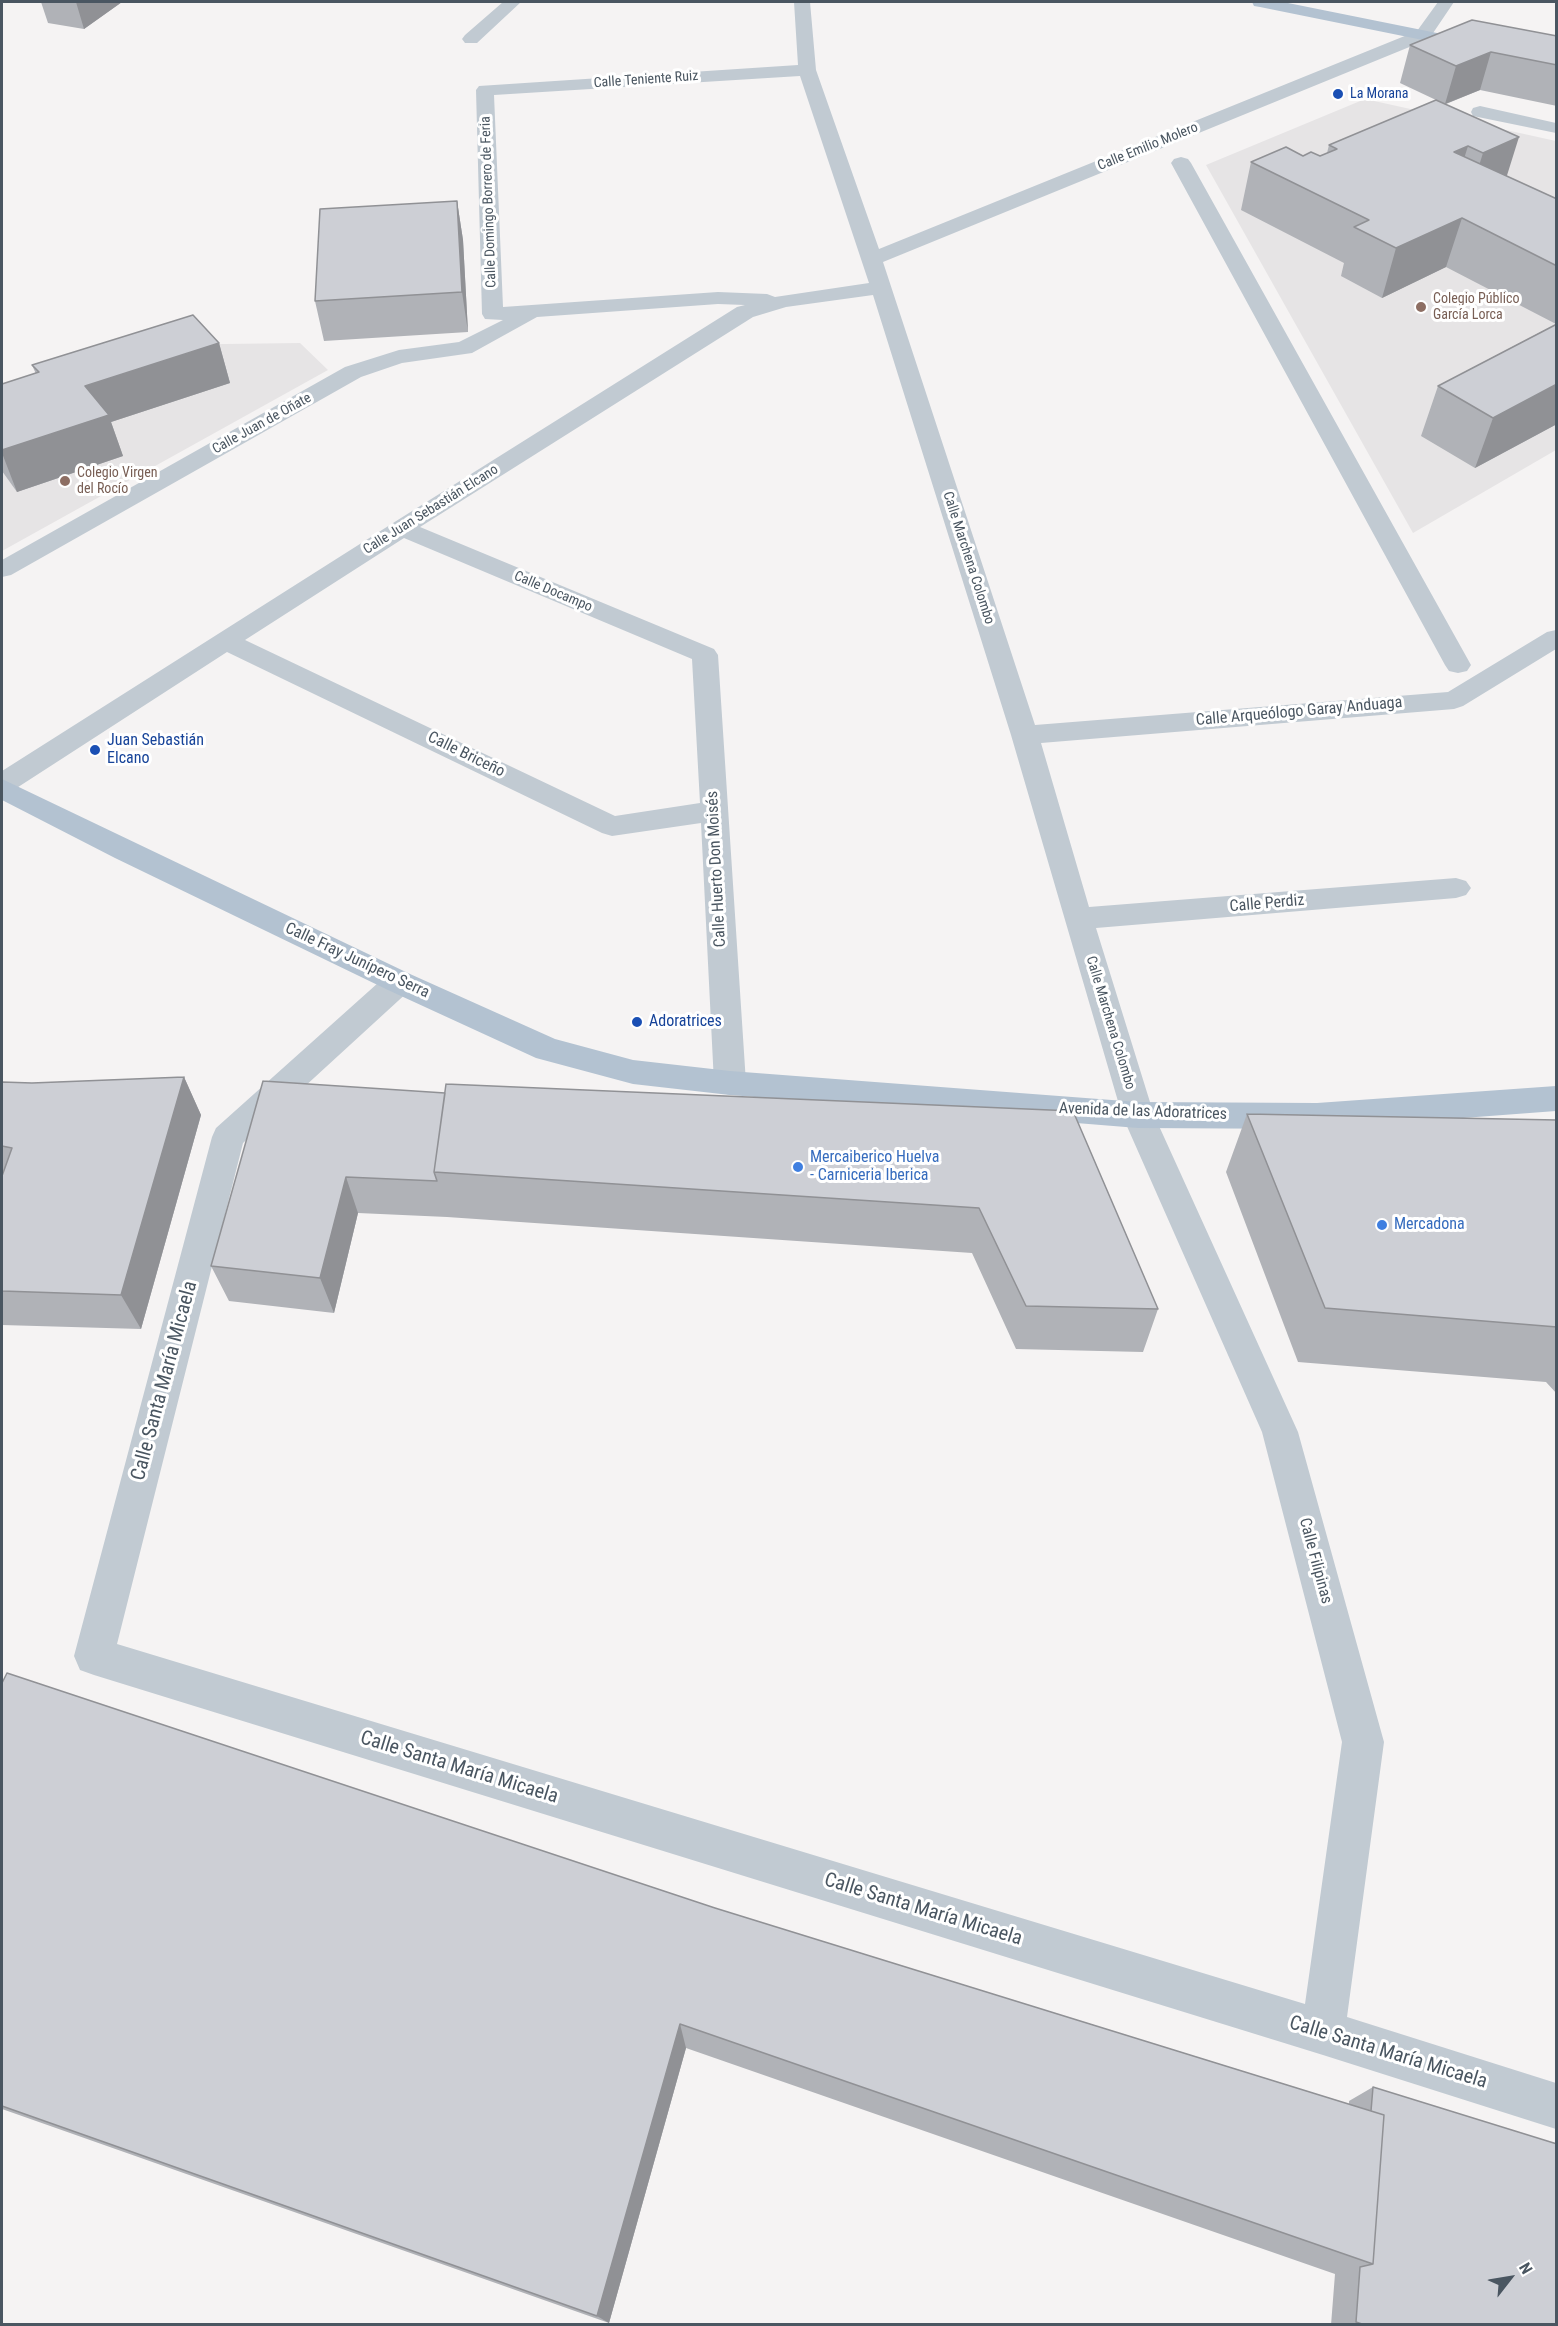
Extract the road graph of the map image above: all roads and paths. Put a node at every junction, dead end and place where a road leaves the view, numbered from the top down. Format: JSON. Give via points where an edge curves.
{"nodes":[{"id":1,"x":513,"y":2,"type":"edge"},
{"id":2,"x":802,"y":2,"type":"edge"},
{"id":3,"x":1260,"y":2,"type":"edge"},
{"id":4,"x":1446,"y":2,"type":"edge"},
{"id":5,"x":1423,"y":35,"type":"junction"},
{"id":6,"x":471,"y":39,"type":"dead end"},
{"id":7,"x":1557,"y":62,"type":"edge"},
{"id":8,"x":807,"y":70,"type":"junction"},
{"id":9,"x":485,"y":90,"type":"joint"},
{"id":10,"x":1480,"y":112,"type":"dead end"},
{"id":11,"x":1557,"y":128,"type":"edge"},
{"id":12,"x":1181,"y":163,"type":"dead end"},
{"id":13,"x":872,"y":259,"type":"junction"},
{"id":14,"x":881,"y":288,"type":"junction"},
{"id":15,"x":784,"y":301,"type":"junction"},
{"id":16,"x":535,"y":311,"type":"junction"},
{"id":17,"x":493,"y":314,"type":"joint"},
{"id":18,"x":402,"y":528,"type":"junction"},
{"id":19,"x":2,"y":570,"type":"edge"},
{"id":20,"x":1557,"y":638,"type":"edge"},
{"id":21,"x":226,"y":640,"type":"junction"},
{"id":22,"x":705,"y":655,"type":"joint"},
{"id":23,"x":1458,"y":665,"type":"dead end"},
{"id":24,"x":1025,"y":735,"type":"junction"},
{"id":25,"x":2,"y":786,"type":"edge"},
{"id":26,"x":714,"y":812,"type":"junction"},
{"id":27,"x":1456,"y":888,"type":"dead end"},
{"id":28,"x":1078,"y":919,"type":"junction"},
{"id":29,"x":399,"y":982,"type":"junction"},
{"id":30,"x":730,"y":1083,"type":"junction"},
{"id":31,"x":1557,"y":1099,"type":"edge"},
{"id":32,"x":1138,"y":1115,"type":"junction"},
{"id":33,"x":1323,"y":2032,"type":"junction"},
{"id":34,"x":1557,"y":2106,"type":"edge"}],
"edges":[{"from":1,"to":6,"type":"street"},
{"from":2,"to":8,"type":"street","name":"Calle Marchena Colombo"},
{"from":3,"to":5,"type":"main road"},
{"from":4,"to":5,"type":"street"},
{"from":5,"to":7,"type":"main road"},
{"from":5,"to":13,"type":"street","name":"Calle Emilio Molero"},
{"from":8,"to":9,"type":"street","name":"Calle Teniente Ruiz"},
{"from":8,"to":13,"type":"street","name":"Calle Marchena Colombo"},
{"from":9,"to":17,"type":"street","name":"Calle Domingo Borrero de Feria"},
{"from":10,"to":11,"type":"street"},
{"from":12,"to":23,"type":"street"},
{"from":13,"to":14,"type":"street","name":"Calle Marchena Colombo"},
{"from":14,"to":15,"type":"street","name":"Calle Juan Sebastián Elcano"},
{"from":14,"to":24,"type":"street","name":"Calle Marchena Colombo"},
{"from":15,"to":16,"type":"street","name":"Calle Juan de Oñate","via":[[718,298]]},
{"from":15,"to":18,"type":"street","name":"Calle Juan Sebastián Elcano","via":[[746,312]]},
{"from":16,"to":17,"type":"street","name":"Calle Juan de Oñate"},
{"from":16,"to":19,"type":"street","name":"Calle Juan de Oñate","via":[[464,348],[399,357],[353,372]]},
{"from":18,"to":21,"type":"street","name":"Calle Juan Sebastián Elcano"},
{"from":18,"to":22,"type":"street","name":"Calle Docampo"},
{"from":20,"to":24,"type":"street","name":"Calle Arqueólogo Garay Anduaga","via":[[1454,700]]},
{"from":21,"to":25,"type":"street","name":"Calle Juan Sebastián Elcano"},
{"from":21,"to":26,"type":"street","name":"Calle Briceño","via":[[612,826]]},
{"from":22,"to":26,"type":"street","name":"Calle Huerto Don Moisés"},
{"from":24,"to":28,"type":"street","name":"Calle Marchena Colombo"},
{"from":25,"to":29,"type":"main road","name":"Calle Fray Junípero Serra","via":[[125,851]]},
{"from":26,"to":30,"type":"street","name":"Calle Huerto Don Moisés"},
{"from":27,"to":28,"type":"street","name":"Calle Perdiz"},
{"from":28,"to":32,"type":"street","name":"Calle Marchena Colombo"},
{"from":29,"to":30,"type":"main road","name":"Calle Fray Junípero Serra","via":[[547,1049],[633,1072]]},
{"from":29,"to":33,"type":"street","name":"Calle Santa María Micaela","via":[[228,1137],[94,1656]]},
{"from":30,"to":32,"type":"main road","name":"Avenida de las Adoratrices"},
{"from":31,"to":32,"type":"main road","name":"Avenida de las Adoratrices","via":[[1317,1116]]},
{"from":32,"to":33,"type":"street","name":"Calle Filipinas","via":[[1280,1432],[1363,1742]]},
{"from":33,"to":34,"type":"street","name":"Calle Santa María Micaela"}]}
